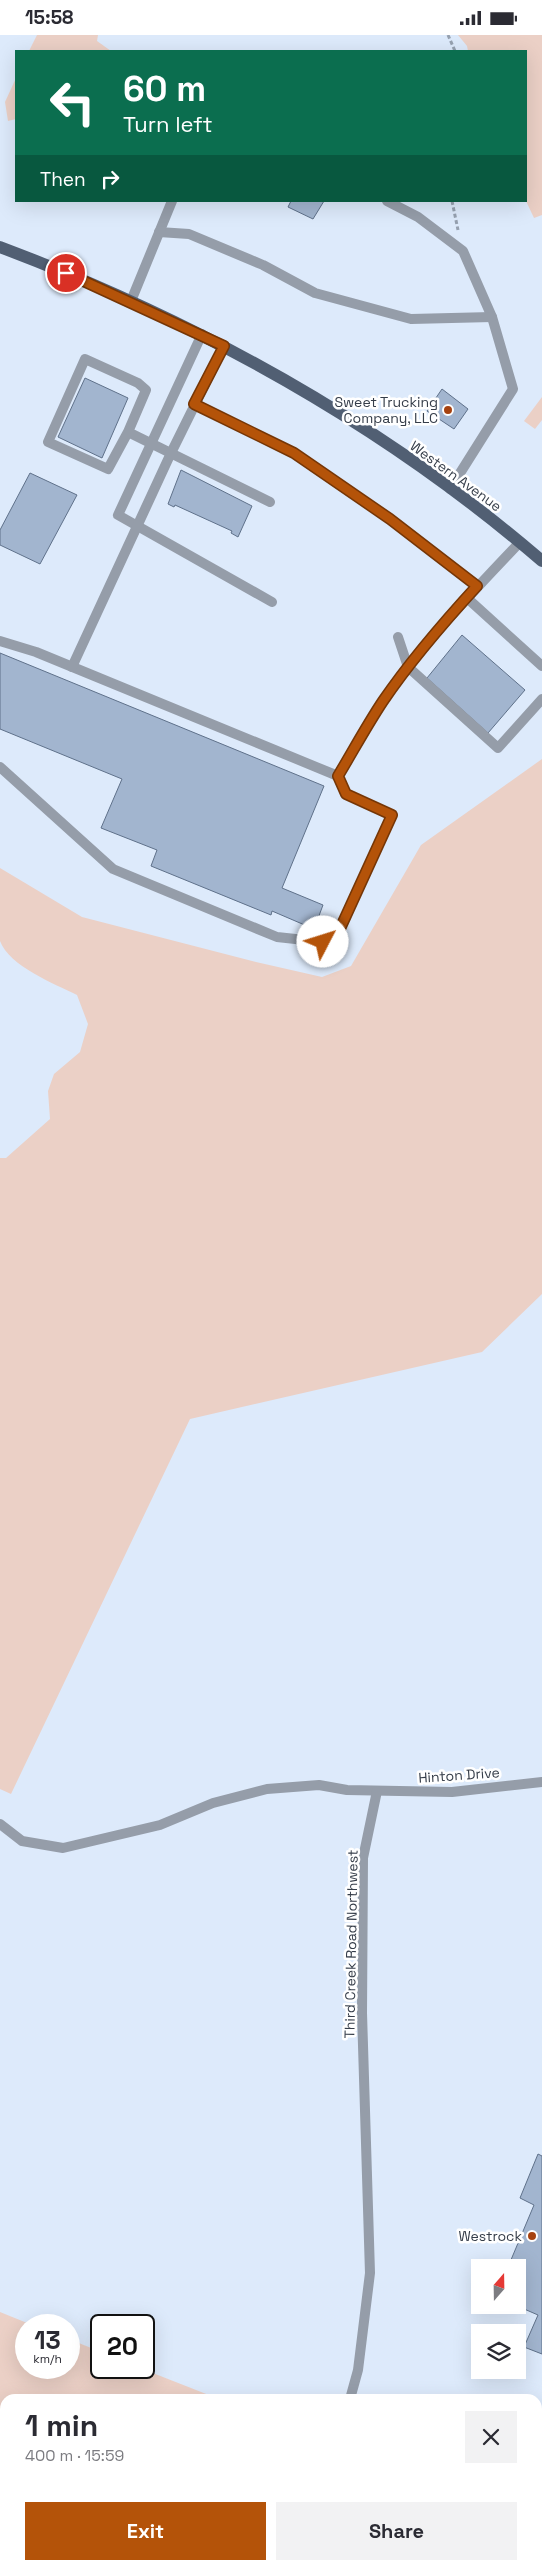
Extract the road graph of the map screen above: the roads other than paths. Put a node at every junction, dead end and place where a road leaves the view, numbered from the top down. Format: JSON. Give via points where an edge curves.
{"nodes":[{"id":1,"x":172,"y":202,"type":"edge"},
{"id":2,"x":389,"y":202,"type":"edge"},
{"id":3,"x":159,"y":232,"type":"junction"},
{"id":4,"x":0,"y":247,"type":"edge"},
{"id":5,"x":131,"y":301,"type":"junction"},
{"id":6,"x":492,"y":317,"type":"junction"},
{"id":7,"x":202,"y":335,"type":"junction"},
{"id":8,"x":224,"y":346,"type":"junction"},
{"id":9,"x":194,"y":404,"type":"junction"},
{"id":10,"x":128,"y":432,"type":"junction"},
{"id":11,"x":152,"y":445,"type":"junction"},
{"id":12,"x":171,"y":453,"type":"junction"},
{"id":13,"x":450,"y":489,"type":"junction"},
{"id":14,"x":270,"y":502,"type":"dead end"},
{"id":15,"x":138,"y":525,"type":"junction"},
{"id":16,"x":520,"y":542,"type":"junction"},
{"id":17,"x":542,"y":561,"type":"edge"},
{"id":18,"x":477,"y":586,"type":"junction"},
{"id":19,"x":466,"y":598,"type":"junction"},
{"id":20,"x":272,"y":602,"type":"dead end"},
{"id":21,"x":398,"y":637,"type":"dead end"},
{"id":22,"x":0,"y":641,"type":"edge"},
{"id":23,"x":72,"y":667,"type":"junction"},
{"id":24,"x":408,"y":667,"type":"junction"},
{"id":25,"x":542,"y":667,"type":"edge"},
{"id":26,"x":542,"y":699,"type":"edge"},
{"id":27,"x":0,"y":767,"type":"edge"},
{"id":28,"x":338,"y":776,"type":"junction"},
{"id":29,"x":542,"y":1782,"type":"edge"},
{"id":30,"x":377,"y":1791,"type":"junction"},
{"id":31,"x":0,"y":1825,"type":"edge"},
{"id":32,"x":351,"y":2394,"type":"edge"}],
"edges":[{"from":1,"to":3,"type":"street"},
{"from":2,"to":6,"type":"street","via":[[418,217],[463,251]]},
{"from":3,"to":5,"type":"street"},
{"from":3,"to":6,"type":"street","via":[[189,234],[263,265],[316,293],[411,319]]},
{"from":4,"to":5,"type":"main road","name":"Western Avenue"},
{"from":5,"to":7,"type":"main road","name":"Western Avenue"},
{"from":6,"to":13,"type":"street","via":[[512,389]]},
{"from":7,"to":8,"type":"main road","name":"Western Avenue"},
{"from":7,"to":11,"type":"street"},
{"from":8,"to":9,"type":"street"},
{"from":8,"to":13,"type":"main road","name":"Western Avenue","via":[[371,433]]},
{"from":9,"to":12,"type":"street"},
{"from":9,"to":18,"type":"street","via":[[294,453],[390,519]]},
{"from":10,"to":10,"type":"street","via":[[146,391],[138,383],[85,359],[48,442],[108,469]]},
{"from":10,"to":11,"type":"street"},
{"from":11,"to":12,"type":"street"},
{"from":11,"to":15,"type":"street","via":[[118,515]]},
{"from":12,"to":14,"type":"street"},
{"from":12,"to":15,"type":"street"},
{"from":13,"to":16,"type":"main road","name":"Western Avenue"},
{"from":15,"to":20,"type":"street"},
{"from":15,"to":23,"type":"street"},
{"from":16,"to":17,"type":"main road","name":"Western Avenue"},
{"from":16,"to":18,"type":"street"},
{"from":18,"to":19,"type":"street"},
{"from":19,"to":24,"type":"street"},
{"from":19,"to":25,"type":"street"},
{"from":21,"to":24,"type":"street"},
{"from":22,"to":23,"type":"street"},
{"from":23,"to":28,"type":"street"},
{"from":24,"to":26,"type":"street","via":[[498,748]]},
{"from":24,"to":28,"type":"street","via":[[383,701]]},
{"from":27,"to":28,"type":"street","via":[[113,869],[276,937],[323,942],[332,939],[339,931],[392,815],[346,794]]},
{"from":29,"to":30,"type":"street","name":"Hinton Drive","via":[[452,1792]]},
{"from":30,"to":31,"type":"street","via":[[319,1785],[267,1789],[213,1803],[160,1825],[63,1848],[22,1841]]},
{"from":30,"to":32,"type":"street","name":"Third Creek Road Northwest","via":[[363,1858],[362,2013],[370,2273],[358,2370]]}]}
